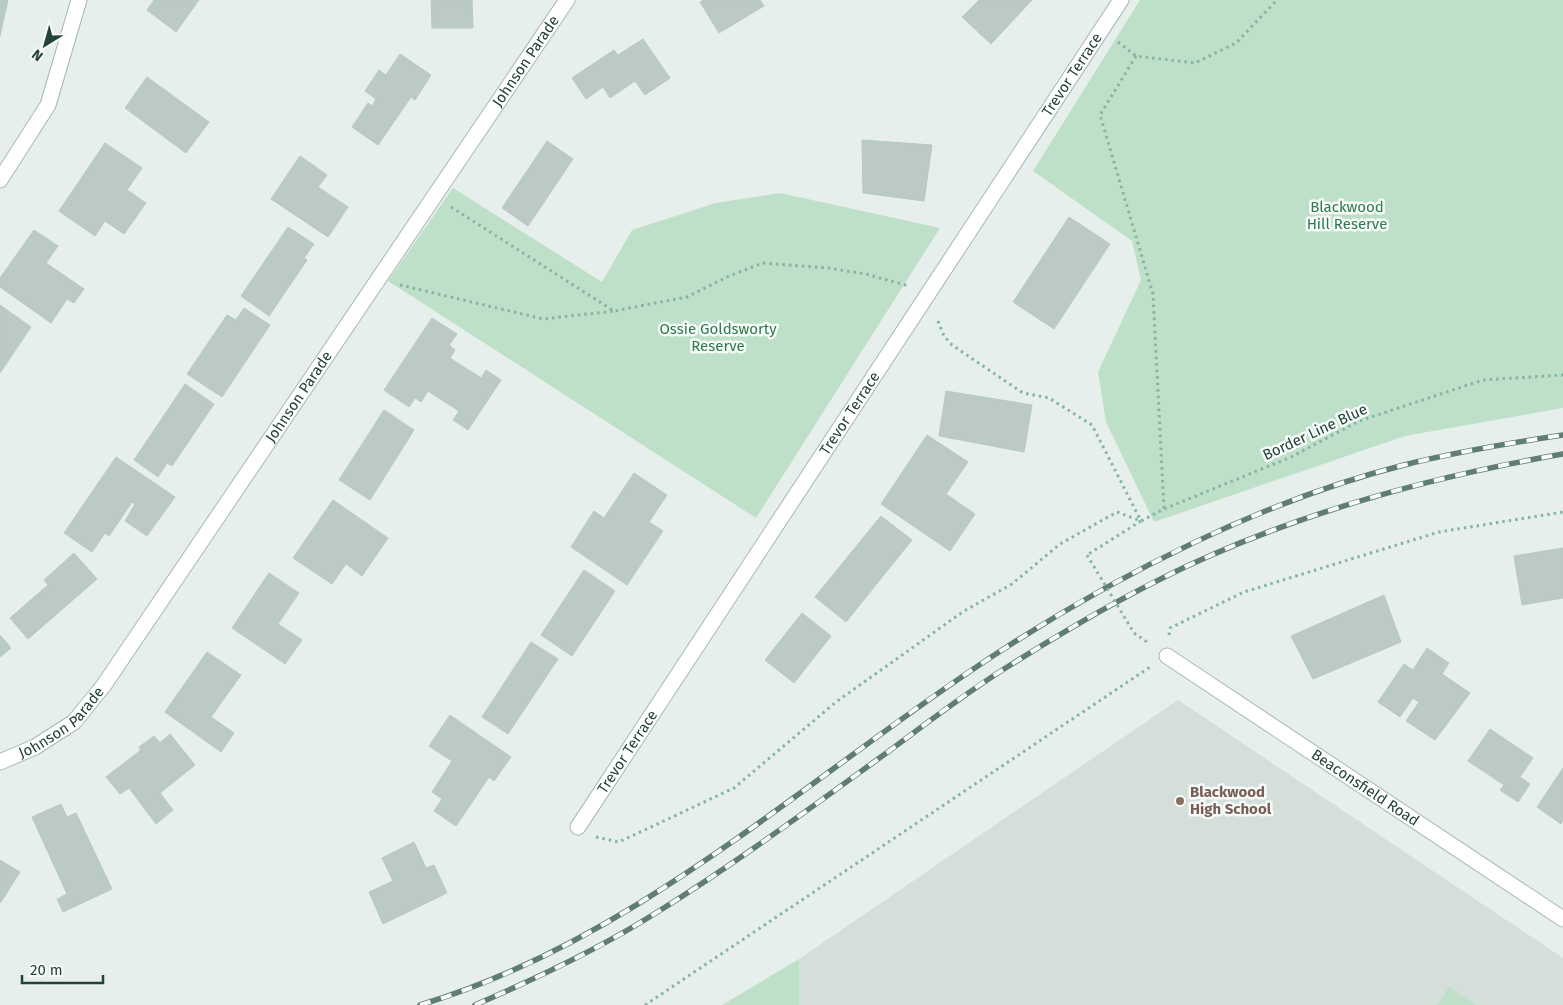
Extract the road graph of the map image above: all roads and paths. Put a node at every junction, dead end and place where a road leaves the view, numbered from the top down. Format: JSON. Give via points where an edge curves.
{"nodes":[{"id":1,"x":79,"y":0,"type":"edge"},
{"id":2,"x":566,"y":0,"type":"edge"},
{"id":3,"x":1121,"y":0,"type":"edge"},
{"id":4,"x":1277,"y":0,"type":"edge"},
{"id":5,"x":1101,"y":30,"type":"junction"},
{"id":6,"x":1136,"y":56,"type":"junction"},
{"id":7,"x":0,"y":180,"type":"edge"},
{"id":8,"x":434,"y":196,"type":"junction"},
{"id":9,"x":378,"y":280,"type":"junction"},
{"id":10,"x":930,"y":292,"type":"junction"},
{"id":11,"x":614,"y":311,"type":"junction"},
{"id":12,"x":940,"y":314,"type":"dead end"},
{"id":13,"x":1563,"y":375,"type":"edge"},
{"id":14,"x":1164,"y":509,"type":"junction"},
{"id":15,"x":1563,"y":512,"type":"edge"},
{"id":16,"x":1142,"y":521,"type":"junction"},
{"id":17,"x":1134,"y":633,"type":"dead end"},
{"id":18,"x":1167,"y":656,"type":"junction"},
{"id":19,"x":0,"y":762,"type":"edge"},
{"id":20,"x":578,"y":827,"type":"joint"},
{"id":21,"x":1563,"y":919,"type":"edge"},
{"id":22,"x":646,"y":1005,"type":"edge"}],
"edges":[{"from":1,"to":7,"type":"street","via":[[48,106]]},
{"from":2,"to":8,"type":"street","name":"Johnson Parade"},
{"from":3,"to":5,"type":"street","name":"Trevor Terrace"},
{"from":4,"to":6,"type":"path","via":[[1236,42],[1194,64]]},
{"from":5,"to":6,"type":"path"},
{"from":5,"to":10,"type":"street","name":"Trevor Terrace"},
{"from":6,"to":14,"type":"path","via":[[1100,115],[1153,294]]},
{"from":8,"to":9,"type":"street","name":"Johnson Parade"},
{"from":8,"to":11,"type":"path"},
{"from":9,"to":11,"type":"path","via":[[543,320]]},
{"from":9,"to":19,"type":"street","name":"Johnson Parade","via":[[104,684],[74,722],[36,747]]},
{"from":10,"to":11,"type":"path","via":[[866,274],[763,264],[729,276],[687,297]]},
{"from":10,"to":20,"type":"street","name":"Trevor Terrace"},
{"from":12,"to":16,"type":"path","via":[[937,322],[952,345],[1023,392],[1049,398],[1092,425]]},
{"from":13,"to":14,"type":"path","name":"Border Line Blue","via":[[1483,380],[1359,421],[1291,457]]},
{"from":14,"to":16,"type":"path","name":"Border Line Blue"},
{"from":15,"to":18,"type":"path","via":[[1439,532],[1244,592],[1170,628]]},
{"from":16,"to":17,"type":"path","name":"Border Line Blue","bridge":true,"via":[[1087,555]]},
{"from":16,"to":20,"type":"path","via":[[1117,512],[1060,544],[1012,584],[964,611],[836,702],[734,788],[619,842]]},
{"from":18,"to":21,"type":"street","name":"Beaconsfield Road"},
{"from":18,"to":22,"type":"path"}]}
